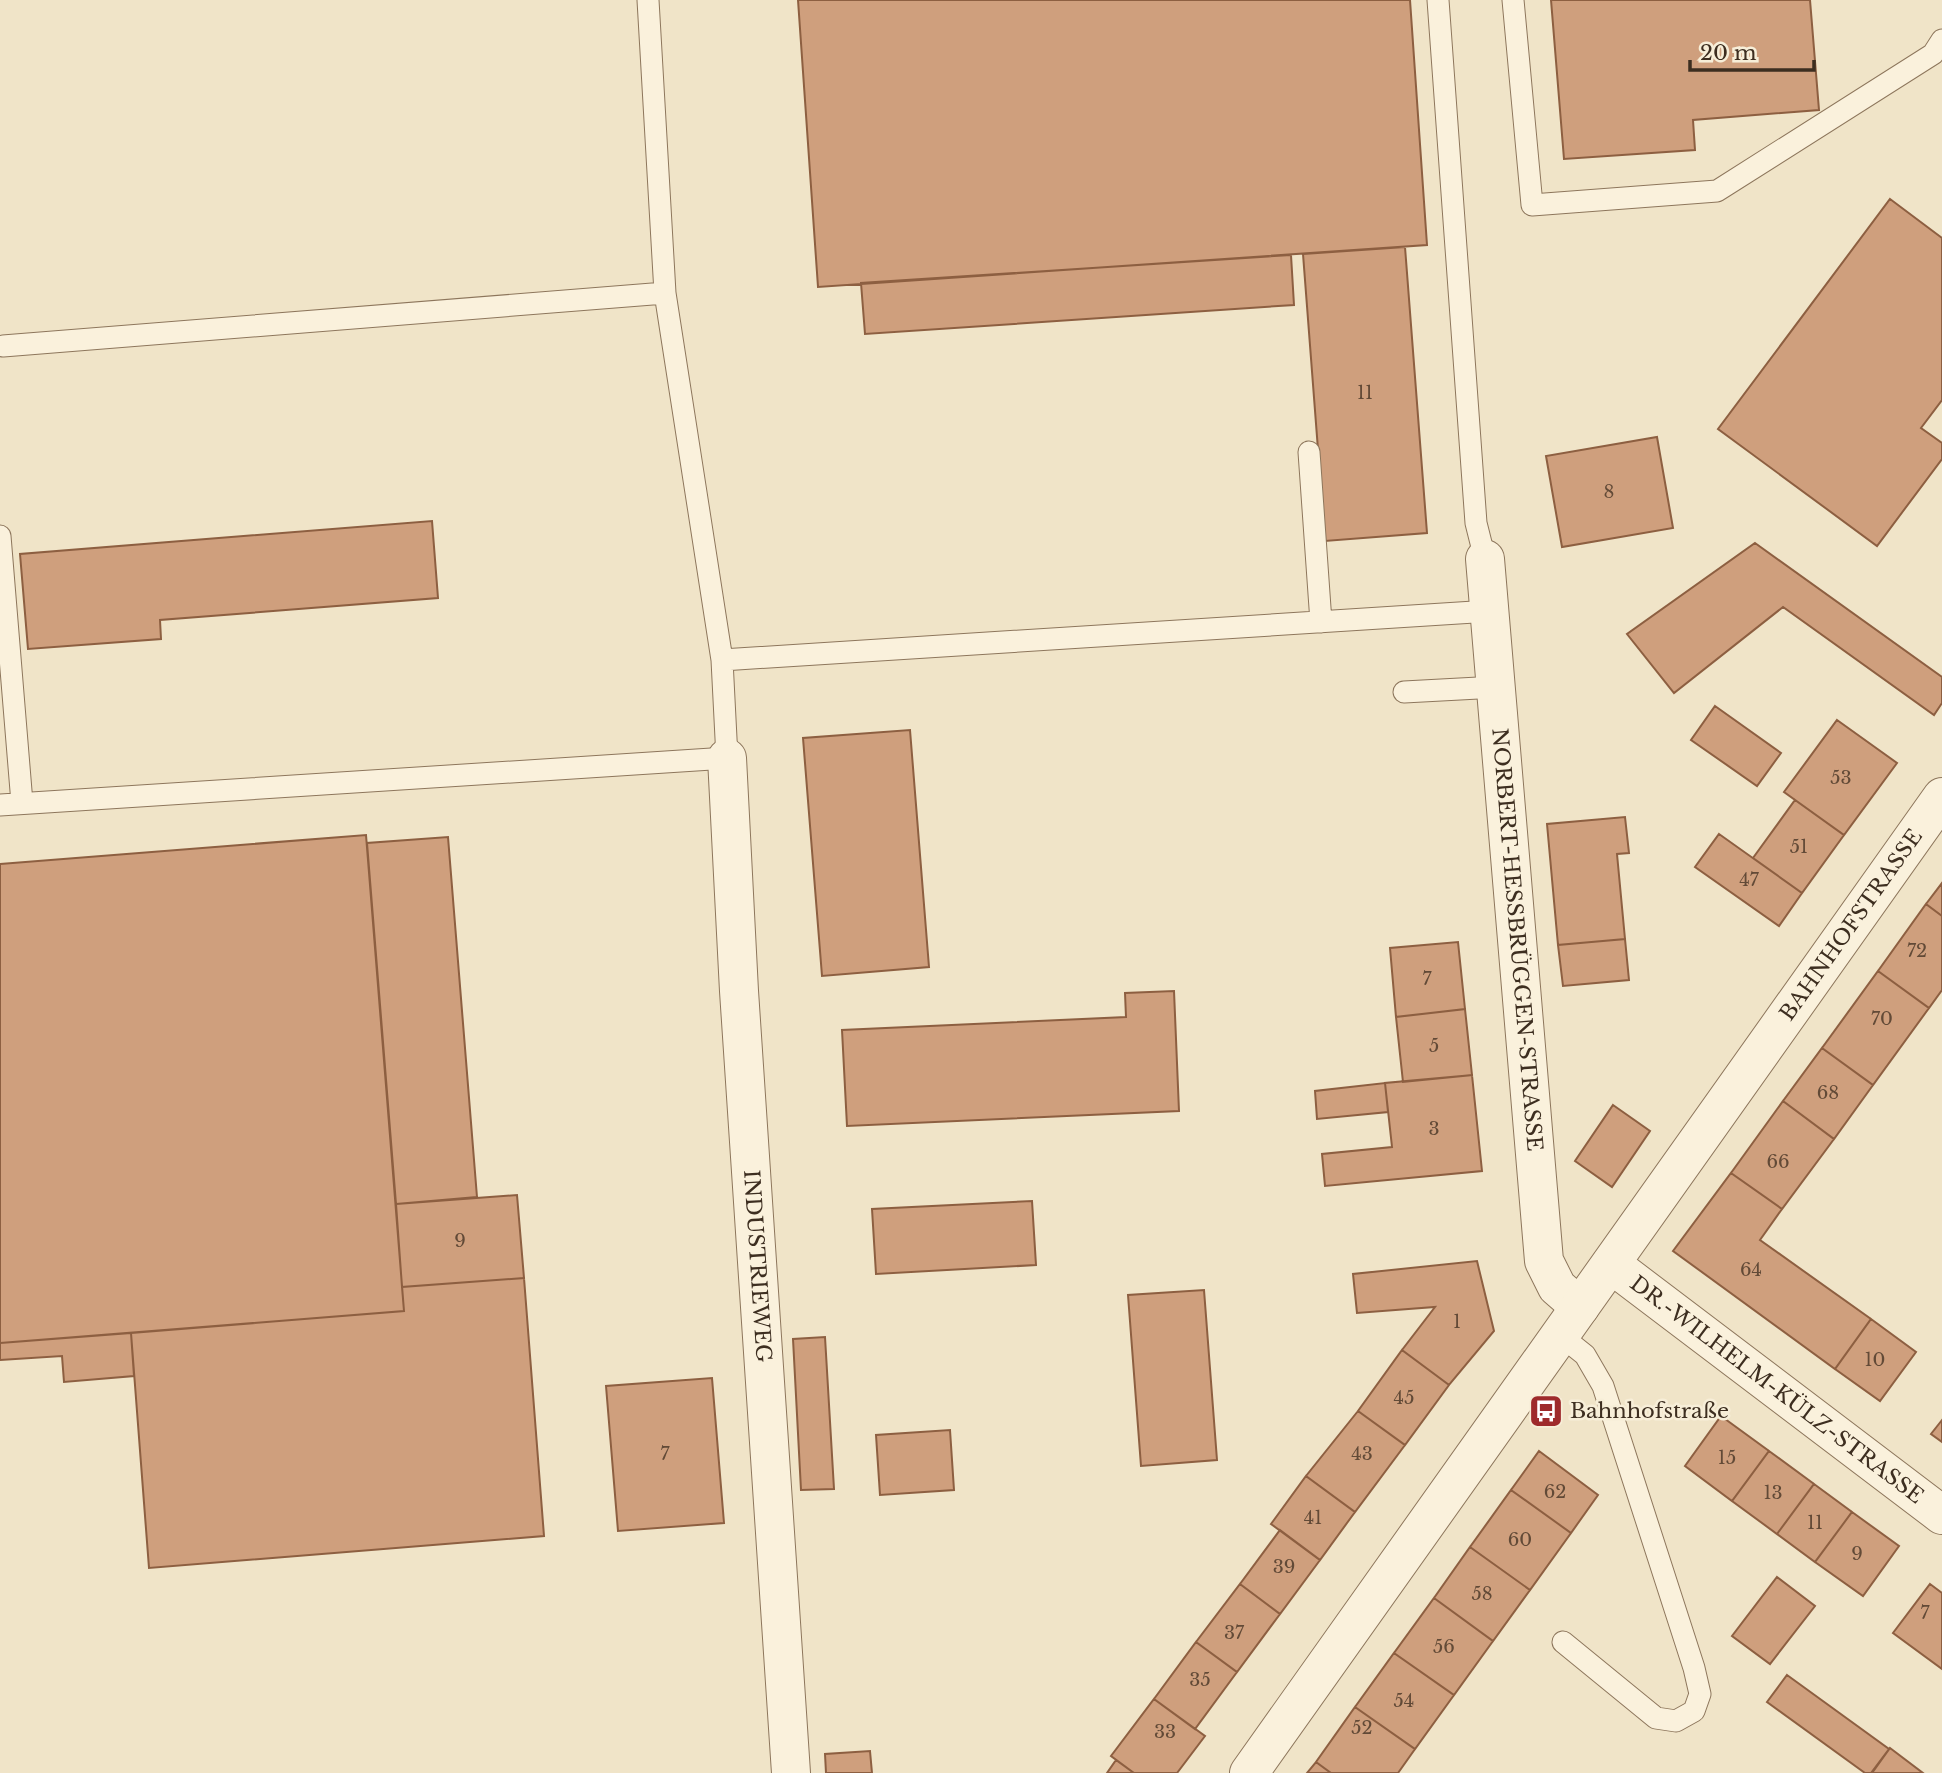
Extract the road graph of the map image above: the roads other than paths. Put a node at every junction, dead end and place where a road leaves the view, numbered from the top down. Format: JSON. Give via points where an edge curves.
{"nodes":[{"id":1,"x":648,"y":0,"type":"edge"},
{"id":2,"x":1438,"y":0,"type":"edge"},
{"id":3,"x":1513,"y":0,"type":"edge"},
{"id":4,"x":1942,"y":40,"type":"edge"},
{"id":5,"x":665,"y":293,"type":"junction"},
{"id":6,"x":3,"y":346,"type":"dead end"},
{"id":7,"x":1309,"y":452,"type":"dead end"},
{"id":8,"x":0,"y":536,"type":"edge"},
{"id":9,"x":1485,"y":559,"type":"joint"},
{"id":10,"x":1490,"y":611,"type":"junction"},
{"id":11,"x":1321,"y":622,"type":"junction"},
{"id":12,"x":722,"y":660,"type":"junction"},
{"id":13,"x":1497,"y":687,"type":"junction"},
{"id":14,"x":1404,"y":692,"type":"dead end"},
{"id":15,"x":727,"y":758,"type":"junction"},
{"id":16,"x":1942,"y":797,"type":"edge"},
{"id":17,"x":22,"y":803,"type":"junction"},
{"id":18,"x":0,"y":805,"type":"edge"},
{"id":19,"x":1611,"y":1264,"type":"junction"},
{"id":20,"x":1570,"y":1321,"type":"junction"},
{"id":21,"x":1942,"y":1515,"type":"edge"},
{"id":22,"x":1563,"y":1642,"type":"dead end"},
{"id":23,"x":790,"y":1773,"type":"edge"},
{"id":24,"x":1249,"y":1773,"type":"edge"}],
"edges":[{"from":1,"to":5,"type":"lane"},
{"from":2,"to":9,"type":"lane","via":[[1476,523]]},
{"from":3,"to":4,"type":"lane","via":[[1532,205],[1717,191],[1933,54]]},
{"from":5,"to":6,"type":"lane"},
{"from":5,"to":12,"type":"lane"},
{"from":7,"to":11,"type":"lane"},
{"from":8,"to":17,"type":"lane"},
{"from":9,"to":10,"type":"street","name":"NORBERT-HESSBRÜGGEN-STRASSE"},
{"from":10,"to":11,"type":"lane"},
{"from":10,"to":13,"type":"street","name":"NORBERT-HESSBRÜGGEN-STRASSE"},
{"from":11,"to":12,"type":"lane"},
{"from":12,"to":15,"type":"lane"},
{"from":13,"to":14,"type":"lane"},
{"from":13,"to":20,"type":"street","name":"NORBERT-HESSBRÜGGEN-STRASSE","via":[[1544,1261]]},
{"from":15,"to":17,"type":"lane"},
{"from":15,"to":23,"type":"street","name":"INDUSTRIEWEG"},
{"from":16,"to":19,"type":"street","name":"BAHNHOFSTRASSE"},
{"from":17,"to":18,"type":"lane"},
{"from":19,"to":20,"type":"street","name":"BAHNHOFSTRASSE"},
{"from":19,"to":21,"type":"street","name":"DR.-WILHELM-KÜLZ-STRASSE"},
{"from":20,"to":22,"type":"lane","via":[[1603,1386],[1694,1668],[1700,1694],[1694,1711],[1676,1721],[1656,1718]]},
{"from":20,"to":24,"type":"street","name":"BAHNHOFSTRASSE"}]}
